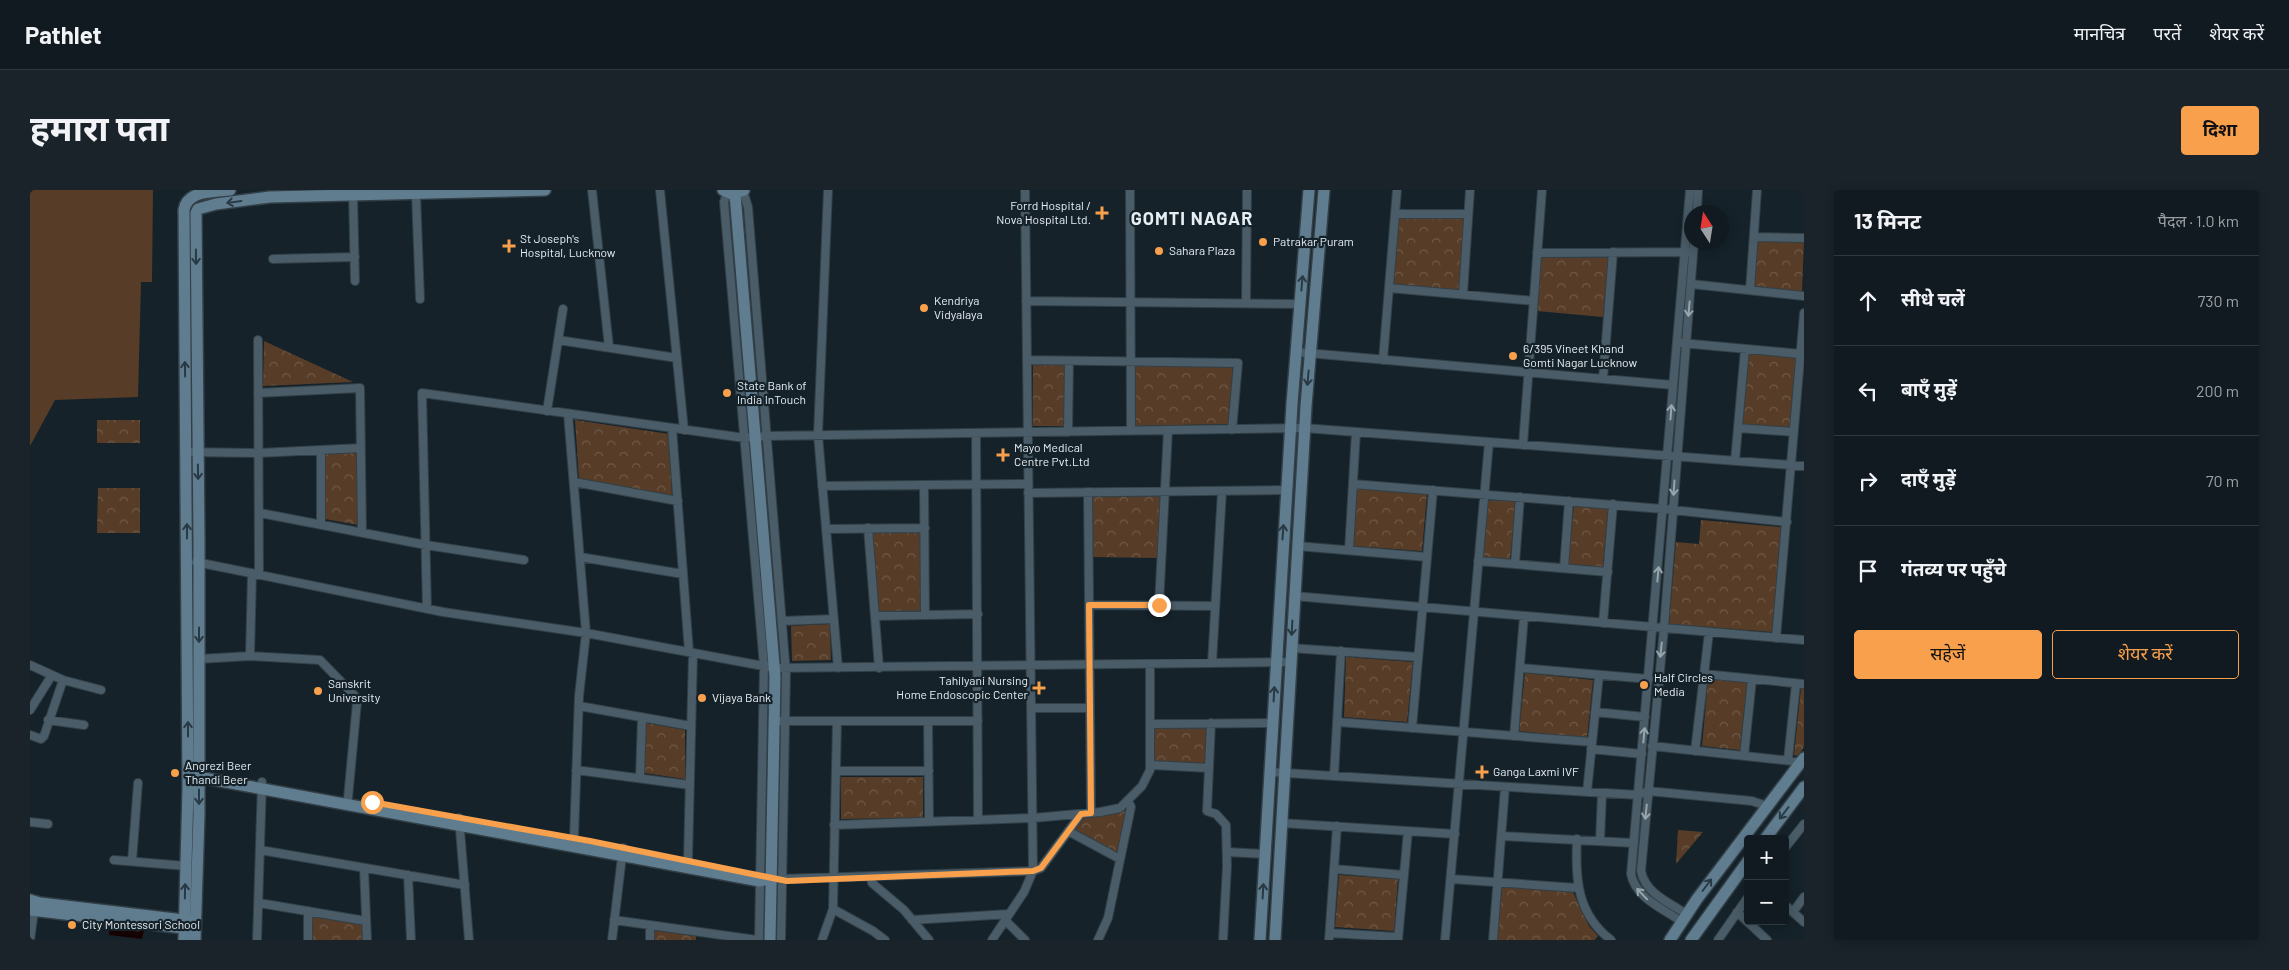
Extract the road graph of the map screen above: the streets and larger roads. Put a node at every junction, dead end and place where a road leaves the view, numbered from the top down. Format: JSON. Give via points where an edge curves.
{"nodes":[{"id":1,"x":230,"y":190,"type":"edge"},
{"id":2,"x":540,"y":190,"type":"edge"},
{"id":3,"x":545,"y":190,"type":"edge"},
{"id":4,"x":592,"y":190,"type":"edge"},
{"id":5,"x":660,"y":190,"type":"edge"},
{"id":6,"x":828,"y":190,"type":"edge"},
{"id":7,"x":1025,"y":190,"type":"edge"},
{"id":8,"x":1130,"y":190,"type":"edge"},
{"id":9,"x":1247,"y":190,"type":"edge"},
{"id":10,"x":1309,"y":190,"type":"edge"},
{"id":11,"x":1324,"y":190,"type":"edge"},
{"id":12,"x":1397,"y":190,"type":"edge"},
{"id":13,"x":1470,"y":190,"type":"edge"},
{"id":14,"x":1542,"y":190,"type":"edge"},
{"id":15,"x":1690,"y":190,"type":"edge"},
{"id":16,"x":1698,"y":190,"type":"edge"},
{"id":17,"x":1757,"y":190,"type":"edge"},
{"id":18,"x":735,"y":192,"type":"edge"},
{"id":19,"x":416,"y":194,"type":"junction"},
{"id":20,"x":354,"y":195,"type":"junction"},
{"id":21,"x":1697,"y":205,"type":"edge"},
{"id":22,"x":1395,"y":214,"type":"junction"},
{"id":23,"x":1468,"y":214,"type":"junction"},
{"id":24,"x":1755,"y":238,"type":"junction"},
{"id":25,"x":1804,"y":238,"type":"edge"},
{"id":26,"x":1614,"y":252,"type":"junction"},
{"id":27,"x":1684,"y":252,"type":"junction"},
{"id":28,"x":1693,"y":252,"type":"joint"},
{"id":29,"x":1537,"y":253,"type":"junction"},
{"id":30,"x":355,"y":257,"type":"junction"},
{"id":31,"x":273,"y":259,"type":"dead end"},
{"id":32,"x":355,"y":281,"type":"dead end"},
{"id":33,"x":1691,"y":284,"type":"junction"},
{"id":34,"x":1389,"y":288,"type":"junction"},
{"id":35,"x":1750,"y":290,"type":"junction"},
{"id":36,"x":1463,"y":294,"type":"junction"},
{"id":37,"x":1804,"y":296,"type":"edge"},
{"id":38,"x":420,"y":298,"type":"dead end"},
{"id":39,"x":1026,"y":301,"type":"junction"},
{"id":40,"x":1534,"y":301,"type":"junction"},
{"id":41,"x":1130,"y":302,"type":"junction"},
{"id":42,"x":1246,"y":303,"type":"junction"},
{"id":43,"x":1300,"y":304,"type":"junction"},
{"id":44,"x":563,"y":309,"type":"dead end"},
{"id":45,"x":1804,"y":313,"type":"edge"},
{"id":46,"x":258,"y":340,"type":"dead end"},
{"id":47,"x":558,"y":340,"type":"junction"},
{"id":48,"x":1677,"y":342,"type":"junction"},
{"id":49,"x":1686,"y":343,"type":"junction"},
{"id":50,"x":608,"y":347,"type":"junction"},
{"id":51,"x":1745,"y":349,"type":"junction"},
{"id":52,"x":1296,"y":352,"type":"junction"},
{"id":53,"x":1310,"y":354,"type":"junction"},
{"id":54,"x":1801,"y":354,"type":"junction"},
{"id":55,"x":677,"y":358,"type":"junction"},
{"id":56,"x":1027,"y":360,"type":"junction"},
{"id":57,"x":1383,"y":360,"type":"junction"},
{"id":58,"x":1069,"y":361,"type":"junction"},
{"id":59,"x":1130,"y":361,"type":"junction"},
{"id":60,"x":1529,"y":373,"type":"junction"},
{"id":61,"x":1603,"y":379,"type":"junction"},
{"id":62,"x":1673,"y":385,"type":"junction"},
{"id":63,"x":258,"y":392,"type":"junction"},
{"id":64,"x":1800,"y":403,"type":"edge"},
{"id":65,"x":546,"y":411,"type":"junction"},
{"id":66,"x":568,"y":414,"type":"junction"},
{"id":67,"x":672,"y":428,"type":"junction"},
{"id":68,"x":1304,"y":428,"type":"junction"},
{"id":69,"x":1738,"y":428,"type":"junction"},
{"id":70,"x":1290,"y":429,"type":"junction"},
{"id":71,"x":684,"y":430,"type":"junction"},
{"id":72,"x":1168,"y":430,"type":"junction"},
{"id":73,"x":1232,"y":430,"type":"junction"},
{"id":74,"x":1131,"y":431,"type":"junction"},
{"id":75,"x":1028,"y":432,"type":"junction"},
{"id":76,"x":1068,"y":432,"type":"junction"},
{"id":77,"x":1356,"y":432,"type":"junction"},
{"id":78,"x":1794,"y":432,"type":"junction"},
{"id":79,"x":976,"y":433,"type":"junction"},
{"id":80,"x":818,"y":435,"type":"junction"},
{"id":81,"x":756,"y":437,"type":"junction"},
{"id":82,"x":1489,"y":442,"type":"junction"},
{"id":83,"x":1523,"y":445,"type":"junction"},
{"id":84,"x":362,"y":448,"type":"junction"},
{"id":85,"x":321,"y":450,"type":"junction"},
{"id":86,"x":186,"y":452,"type":"junction"},
{"id":87,"x":198,"y":452,"type":"junction"},
{"id":88,"x":259,"y":453,"type":"junction"},
{"id":89,"x":1668,"y":456,"type":"junction"},
{"id":90,"x":1677,"y":457,"type":"junction"},
{"id":91,"x":1735,"y":461,"type":"junction"},
{"id":92,"x":1792,"y":465,"type":"junction"},
{"id":93,"x":1804,"y":466,"type":"edge"},
{"id":94,"x":574,"y":482,"type":"junction"},
{"id":95,"x":1353,"y":484,"type":"junction"},
{"id":96,"x":924,"y":485,"type":"junction"},
{"id":97,"x":977,"y":485,"type":"junction"},
{"id":98,"x":822,"y":486,"type":"junction"},
{"id":99,"x":1028,"y":488,"type":"junction"},
{"id":100,"x":1286,"y":490,"type":"junction"},
{"id":101,"x":1433,"y":490,"type":"junction"},
{"id":102,"x":1165,"y":491,"type":"junction"},
{"id":103,"x":1222,"y":491,"type":"junction"},
{"id":104,"x":1088,"y":492,"type":"junction"},
{"id":105,"x":1484,"y":494,"type":"junction"},
{"id":106,"x":1520,"y":497,"type":"junction"},
{"id":107,"x":678,"y":501,"type":"junction"},
{"id":108,"x":1569,"y":501,"type":"junction"},
{"id":109,"x":1613,"y":504,"type":"junction"},
{"id":110,"x":1663,"y":508,"type":"junction"},
{"id":111,"x":1673,"y":511,"type":"junction"},
{"id":112,"x":260,"y":513,"type":"junction"},
{"id":113,"x":1787,"y":522,"type":"junction"},
{"id":114,"x":321,"y":525,"type":"junction"},
{"id":115,"x":868,"y":528,"type":"junction"},
{"id":116,"x":925,"y":528,"type":"junction"},
{"id":117,"x":826,"y":529,"type":"junction"},
{"id":118,"x":362,"y":533,"type":"junction"},
{"id":119,"x":426,"y":545,"type":"junction"},
{"id":120,"x":1297,"y":546,"type":"junction"},
{"id":121,"x":1349,"y":550,"type":"junction"},
{"id":122,"x":580,"y":557,"type":"junction"},
{"id":123,"x":1427,"y":557,"type":"junction"},
{"id":124,"x":187,"y":560,"type":"junction"},
{"id":125,"x":524,"y":560,"type":"dead end"},
{"id":126,"x":1478,"y":561,"type":"junction"},
{"id":127,"x":199,"y":562,"type":"junction"},
{"id":128,"x":1515,"y":564,"type":"junction"},
{"id":129,"x":1564,"y":568,"type":"junction"},
{"id":130,"x":1608,"y":572,"type":"junction"},
{"id":131,"x":256,"y":574,"type":"junction"},
{"id":132,"x":683,"y":574,"type":"junction"},
{"id":133,"x":1294,"y":596,"type":"junction"},
{"id":134,"x":1089,"y":605,"type":"junction"},
{"id":135,"x":1159,"y":605,"type":"junction"},
{"id":136,"x":1215,"y":606,"type":"junction"},
{"id":137,"x":1423,"y":607,"type":"junction"},
{"id":138,"x":427,"y":609,"type":"junction"},
{"id":139,"x":1473,"y":612,"type":"junction"},
{"id":140,"x":978,"y":614,"type":"junction"},
{"id":141,"x":925,"y":615,"type":"junction"},
{"id":142,"x":875,"y":616,"type":"junction"},
{"id":143,"x":1524,"y":616,"type":"junction"},
{"id":144,"x":834,"y":619,"type":"junction"},
{"id":145,"x":782,"y":621,"type":"junction"},
{"id":146,"x":1604,"y":623,"type":"junction"},
{"id":147,"x":1654,"y":627,"type":"junction"},
{"id":148,"x":1664,"y":628,"type":"junction"},
{"id":149,"x":1709,"y":632,"type":"junction"},
{"id":150,"x":586,"y":633,"type":"junction"},
{"id":151,"x":1776,"y":638,"type":"junction"},
{"id":152,"x":1804,"y":640,"type":"edge"},
{"id":153,"x":1291,"y":648,"type":"junction"},
{"id":154,"x":1341,"y":651,"type":"junction"},
{"id":155,"x":691,"y":653,"type":"junction"},
{"id":156,"x":250,"y":656,"type":"junction"},
{"id":157,"x":1418,"y":657,"type":"junction"},
{"id":158,"x":199,"y":659,"type":"junction"},
{"id":159,"x":1276,"y":662,"type":"junction"},
{"id":160,"x":1290,"y":662,"type":"junction"},
{"id":161,"x":1212,"y":663,"type":"junction"},
{"id":162,"x":1150,"y":664,"type":"junction"},
{"id":163,"x":30,"y":665,"type":"edge"},
{"id":164,"x":1090,"y":665,"type":"junction"},
{"id":165,"x":1031,"y":666,"type":"junction"},
{"id":166,"x":769,"y":667,"type":"junction"},
{"id":167,"x":979,"y":667,"type":"junction"},
{"id":168,"x":786,"y":668,"type":"junction"},
{"id":169,"x":838,"y":668,"type":"junction"},
{"id":170,"x":879,"y":668,"type":"junction"},
{"id":171,"x":1520,"y":668,"type":"junction"},
{"id":172,"x":1599,"y":674,"type":"junction"},
{"id":173,"x":1704,"y":674,"type":"junction"},
{"id":174,"x":52,"y":675,"type":"junction"},
{"id":175,"x":1649,"y":679,"type":"junction"},
{"id":176,"x":1752,"y":679,"type":"junction"},
{"id":177,"x":63,"y":680,"type":"junction"},
{"id":178,"x":1800,"y":684,"type":"edge"},
{"id":179,"x":101,"y":690,"type":"dead end"},
{"id":180,"x":578,"y":706,"type":"junction"},
{"id":181,"x":1031,"y":708,"type":"junction"},
{"id":182,"x":1090,"y":708,"type":"junction"},
{"id":183,"x":30,"y":710,"type":"edge"},
{"id":184,"x":1595,"y":712,"type":"junction"},
{"id":185,"x":642,"y":717,"type":"junction"},
{"id":186,"x":1645,"y":717,"type":"junction"},
{"id":187,"x":48,"y":720,"type":"junction"},
{"id":188,"x":780,"y":721,"type":"junction"},
{"id":189,"x":837,"y":721,"type":"junction"},
{"id":190,"x":928,"y":721,"type":"junction"},
{"id":191,"x":978,"y":721,"type":"junction"},
{"id":192,"x":1272,"y":722,"type":"junction"},
{"id":193,"x":1338,"y":722,"type":"junction"},
{"id":194,"x":1151,"y":724,"type":"junction"},
{"id":195,"x":1211,"y":724,"type":"junction"},
{"id":196,"x":84,"y":725,"type":"dead end"},
{"id":197,"x":691,"y":726,"type":"junction"},
{"id":198,"x":1412,"y":728,"type":"junction"},
{"id":199,"x":1463,"y":732,"type":"junction"},
{"id":200,"x":30,"y":735,"type":"edge"},
{"id":201,"x":1514,"y":736,"type":"junction"},
{"id":202,"x":1592,"y":745,"type":"junction"},
{"id":203,"x":1652,"y":746,"type":"junction"},
{"id":204,"x":1695,"y":751,"type":"junction"},
{"id":205,"x":1642,"y":754,"type":"junction"},
{"id":206,"x":1744,"y":756,"type":"junction"},
{"id":207,"x":1788,"y":760,"type":"junction"},
{"id":208,"x":1803,"y":760,"type":"edge"},
{"id":209,"x":1151,"y":765,"type":"junction"},
{"id":210,"x":1209,"y":768,"type":"junction"},
{"id":211,"x":576,"y":770,"type":"junction"},
{"id":212,"x":836,"y":770,"type":"junction"},
{"id":213,"x":929,"y":771,"type":"junction"},
{"id":214,"x":1270,"y":772,"type":"junction"},
{"id":215,"x":1284,"y":773,"type":"junction"},
{"id":216,"x":195,"y":774,"type":"junction"},
{"id":217,"x":1334,"y":776,"type":"junction"},
{"id":218,"x":640,"y":778,"type":"junction"},
{"id":219,"x":138,"y":783,"type":"dead end"},
{"id":220,"x":1459,"y":784,"type":"junction"},
{"id":221,"x":690,"y":785,"type":"junction"},
{"id":222,"x":262,"y":786,"type":"junction"},
{"id":223,"x":1505,"y":787,"type":"junction"},
{"id":224,"x":1804,"y":787,"type":"edge"},
{"id":225,"x":1648,"y":791,"type":"junction"},
{"id":226,"x":1587,"y":792,"type":"junction"},
{"id":227,"x":1602,"y":793,"type":"junction"},
{"id":228,"x":1638,"y":795,"type":"junction"},
{"id":229,"x":348,"y":798,"type":"junction"},
{"id":230,"x":1128,"y":800,"type":"junction"},
{"id":231,"x":1767,"y":806,"type":"junction"},
{"id":232,"x":1091,"y":813,"type":"junction"},
{"id":233,"x":1081,"y":814,"type":"junction"},
{"id":234,"x":1033,"y":818,"type":"junction"},
{"id":235,"x":978,"y":820,"type":"junction"},
{"id":236,"x":460,"y":821,"type":"junction"},
{"id":237,"x":30,"y":822,"type":"edge"},
{"id":238,"x":929,"y":822,"type":"junction"},
{"id":239,"x":1281,"y":823,"type":"junction"},
{"id":240,"x":48,"y":824,"type":"dead end"},
{"id":241,"x":834,"y":824,"type":"junction"},
{"id":242,"x":1804,"y":824,"type":"edge"},
{"id":243,"x":1337,"y":826,"type":"junction"},
{"id":244,"x":1068,"y":831,"type":"junction"},
{"id":245,"x":1408,"y":831,"type":"junction"},
{"id":246,"x":1455,"y":834,"type":"junction"},
{"id":247,"x":1768,"y":835,"type":"edge"},
{"id":248,"x":1501,"y":836,"type":"junction"},
{"id":249,"x":574,"y":838,"type":"junction"},
{"id":250,"x":1577,"y":840,"type":"junction"},
{"id":251,"x":1600,"y":841,"type":"junction"},
{"id":252,"x":1634,"y":842,"type":"junction"},
{"id":253,"x":1789,"y":843,"type":"edge"},
{"id":254,"x":260,"y":850,"type":"junction"},
{"id":255,"x":622,"y":851,"type":"junction"},
{"id":256,"x":1227,"y":852,"type":"junction"},
{"id":257,"x":1265,"y":854,"type":"junction"},
{"id":258,"x":1120,"y":859,"type":"junction"},
{"id":259,"x":114,"y":860,"type":"dead end"},
{"id":260,"x":688,"y":860,"type":"junction"},
{"id":261,"x":132,"y":862,"type":"junction"},
{"id":262,"x":186,"y":866,"type":"junction"},
{"id":263,"x":364,"y":868,"type":"junction"},
{"id":264,"x":1334,"y":869,"type":"junction"},
{"id":265,"x":1744,"y":870,"type":"edge"},
{"id":266,"x":1033,"y":871,"type":"junction"},
{"id":267,"x":1404,"y":874,"type":"junction"},
{"id":268,"x":408,"y":875,"type":"junction"},
{"id":269,"x":871,"y":877,"type":"junction"},
{"id":270,"x":768,"y":878,"type":"junction"},
{"id":271,"x":832,"y":879,"type":"junction"},
{"id":272,"x":1451,"y":879,"type":"junction"},
{"id":273,"x":1498,"y":882,"type":"junction"},
{"id":274,"x":465,"y":885,"type":"junction"},
{"id":275,"x":1578,"y":888,"type":"junction"},
{"id":276,"x":1804,"y":897,"type":"edge"},
{"id":277,"x":1744,"y":902,"type":"edge"},
{"id":278,"x":259,"y":903,"type":"junction"},
{"id":279,"x":34,"y":906,"type":"edge"},
{"id":280,"x":1789,"y":908,"type":"edge"},
{"id":281,"x":833,"y":910,"type":"junction"},
{"id":282,"x":308,"y":911,"type":"junction"},
{"id":283,"x":1737,"y":912,"type":"junction"},
{"id":284,"x":1793,"y":912,"type":"junction"},
{"id":285,"x":1007,"y":917,"type":"junction"},
{"id":286,"x":1684,"y":918,"type":"junction"},
{"id":287,"x":614,"y":920,"type":"junction"},
{"id":288,"x":912,"y":920,"type":"junction"},
{"id":289,"x":366,"y":921,"type":"junction"},
{"id":290,"x":1804,"y":922,"type":"edge"},
{"id":291,"x":188,"y":923,"type":"junction"},
{"id":292,"x":650,"y":925,"type":"junction"},
{"id":293,"x":701,"y":936,"type":"edge"},
{"id":294,"x":1329,"y":936,"type":"edge"},
{"id":295,"x":1398,"y":938,"type":"edge"},
{"id":296,"x":1606,"y":939,"type":"edge"},
{"id":297,"x":30,"y":940,"type":"edge"},
{"id":298,"x":184,"y":940,"type":"edge"},
{"id":299,"x":195,"y":940,"type":"edge"},
{"id":300,"x":258,"y":940,"type":"edge"},
{"id":301,"x":308,"y":940,"type":"edge"},
{"id":302,"x":367,"y":940,"type":"edge"},
{"id":303,"x":412,"y":940,"type":"edge"},
{"id":304,"x":469,"y":940,"type":"edge"},
{"id":305,"x":612,"y":940,"type":"edge"},
{"id":306,"x":650,"y":940,"type":"edge"},
{"id":307,"x":758,"y":940,"type":"edge"},
{"id":308,"x":770,"y":940,"type":"edge"},
{"id":309,"x":781,"y":940,"type":"edge"},
{"id":310,"x":822,"y":940,"type":"edge"},
{"id":311,"x":885,"y":940,"type":"edge"},
{"id":312,"x":928,"y":940,"type":"edge"},
{"id":313,"x":992,"y":940,"type":"edge"},
{"id":314,"x":1025,"y":940,"type":"edge"},
{"id":315,"x":1098,"y":940,"type":"edge"},
{"id":316,"x":1223,"y":940,"type":"edge"},
{"id":317,"x":1260,"y":940,"type":"edge"},
{"id":318,"x":1275,"y":940,"type":"edge"},
{"id":319,"x":1445,"y":940,"type":"edge"},
{"id":320,"x":1493,"y":940,"type":"edge"},
{"id":321,"x":1670,"y":940,"type":"edge"},
{"id":322,"x":1691,"y":940,"type":"edge"},
{"id":323,"x":1718,"y":940,"type":"edge"},
{"id":324,"x":1767,"y":940,"type":"edge"}],
"edges":[{"from":86,"to":1,"type":"street","one_way":true,"via":[[185,202],[199,194]]},
{"from":2,"to":3,"type":"street"},
{"from":2,"to":19,"type":"street"},
{"from":4,"to":50,"type":"street"},
{"from":5,"to":55,"type":"street"},
{"from":6,"to":80,"type":"street"},
{"from":7,"to":39,"type":"street"},
{"from":8,"to":41,"type":"street"},
{"from":9,"to":42,"type":"street"},
{"from":43,"to":10,"type":"street","one_way":true},
{"from":11,"to":53,"type":"street"},
{"from":12,"to":22,"type":"street"},
{"from":13,"to":23,"type":"street"},
{"from":14,"to":29,"type":"street"},
{"from":15,"to":27,"type":"street"},
{"from":16,"to":21,"type":"street"},
{"from":17,"to":24,"type":"street"},
{"from":18,"to":81,"type":"street"},
{"from":19,"to":20,"type":"street"},
{"from":19,"to":38,"type":"street"},
{"from":20,"to":30,"type":"street"},
{"from":20,"to":87,"type":"street","one_way":true,"via":[[270,197],[198,209]]},
{"from":22,"to":23,"type":"street"},
{"from":22,"to":34,"type":"street"},
{"from":23,"to":36,"type":"street"},
{"from":24,"to":25,"type":"street"},
{"from":24,"to":35,"type":"street"},
{"from":26,"to":27,"type":"street"},
{"from":26,"to":29,"type":"street"},
{"from":26,"to":61,"type":"street"},
{"from":27,"to":28,"type":"street"},
{"from":27,"to":48,"type":"street"},
{"from":28,"to":33,"type":"street"},
{"from":29,"to":40,"type":"street"},
{"from":30,"to":31,"type":"street"},
{"from":30,"to":32,"type":"street"},
{"from":33,"to":35,"type":"street"},
{"from":33,"to":49,"type":"street","one_way":true},
{"from":34,"to":36,"type":"street"},
{"from":34,"to":57,"type":"street"},
{"from":35,"to":37,"type":"street"},
{"from":36,"to":40,"type":"street"},
{"from":39,"to":41,"type":"street"},
{"from":39,"to":56,"type":"street"},
{"from":40,"to":60,"type":"street"},
{"from":41,"to":42,"type":"street"},
{"from":41,"to":59,"type":"street"},
{"from":42,"to":43,"type":"street"},
{"from":43,"to":52,"type":"street"},
{"from":44,"to":47,"type":"street"},
{"from":45,"to":54,"type":"street"},
{"from":46,"to":63,"type":"street"},
{"from":47,"to":50,"type":"street"},
{"from":47,"to":65,"type":"street"},
{"from":48,"to":49,"type":"street"},
{"from":48,"to":62,"type":"street"},
{"from":49,"to":51,"type":"street"},
{"from":49,"to":90,"type":"street"},
{"from":50,"to":55,"type":"street"},
{"from":51,"to":54,"type":"street"},
{"from":51,"to":69,"type":"street"},
{"from":52,"to":53,"type":"street"},
{"from":52,"to":70,"type":"street"},
{"from":53,"to":57,"type":"street"},
{"from":53,"to":68,"type":"street","one_way":true},
{"from":54,"to":64,"type":"street"},
{"from":55,"to":71,"type":"street"},
{"from":56,"to":58,"type":"street"},
{"from":56,"to":75,"type":"street"},
{"from":57,"to":60,"type":"street"},
{"from":58,"to":59,"type":"street"},
{"from":58,"to":76,"type":"street"},
{"from":59,"to":73,"type":"street","via":[[1238,363]]},
{"from":59,"to":74,"type":"street"},
{"from":60,"to":61,"type":"street"},
{"from":60,"to":83,"type":"street"},
{"from":61,"to":62,"type":"street"},
{"from":89,"to":62,"type":"street","one_way":true},
{"from":63,"to":84,"type":"street","via":[[360,388]]},
{"from":63,"to":88,"type":"street"},
{"from":64,"to":78,"type":"street"},
{"from":65,"to":66,"type":"street"},
{"from":65,"to":119,"type":"street","via":[[422,393]]},
{"from":66,"to":67,"type":"street"},
{"from":66,"to":94,"type":"street"},
{"from":67,"to":71,"type":"street"},
{"from":67,"to":107,"type":"street"},
{"from":68,"to":70,"type":"street"},
{"from":68,"to":77,"type":"street"},
{"from":68,"to":120,"type":"street"},
{"from":69,"to":78,"type":"street"},
{"from":69,"to":91,"type":"street"},
{"from":70,"to":73,"type":"street"},
{"from":70,"to":100,"type":"street"},
{"from":71,"to":81,"type":"street"},
{"from":72,"to":73,"type":"street"},
{"from":72,"to":74,"type":"street"},
{"from":72,"to":102,"type":"street"},
{"from":74,"to":76,"type":"street"},
{"from":75,"to":76,"type":"street"},
{"from":75,"to":79,"type":"street"},
{"from":75,"to":99,"type":"street"},
{"from":77,"to":82,"type":"street"},
{"from":77,"to":95,"type":"street"},
{"from":78,"to":92,"type":"street"},
{"from":79,"to":80,"type":"street"},
{"from":79,"to":97,"type":"street"},
{"from":80,"to":81,"type":"street"},
{"from":80,"to":98,"type":"street"},
{"from":81,"to":145,"type":"street"},
{"from":81,"to":166,"type":"street"},
{"from":82,"to":83,"type":"street"},
{"from":82,"to":105,"type":"street"},
{"from":83,"to":89,"type":"street"},
{"from":84,"to":85,"type":"street"},
{"from":84,"to":118,"type":"street"},
{"from":85,"to":88,"type":"street"},
{"from":85,"to":114,"type":"street"},
{"from":86,"to":87,"type":"street"},
{"from":124,"to":86,"type":"street","one_way":true},
{"from":87,"to":88,"type":"street"},
{"from":87,"to":127,"type":"street","one_way":true},
{"from":88,"to":112,"type":"street"},
{"from":89,"to":90,"type":"street"},
{"from":89,"to":110,"type":"street"},
{"from":90,"to":91,"type":"street"},
{"from":90,"to":111,"type":"street","one_way":true},
{"from":91,"to":92,"type":"street"},
{"from":92,"to":93,"type":"street"},
{"from":92,"to":113,"type":"street"},
{"from":94,"to":107,"type":"street"},
{"from":94,"to":122,"type":"street"},
{"from":95,"to":101,"type":"street"},
{"from":95,"to":121,"type":"street"},
{"from":96,"to":97,"type":"street"},
{"from":96,"to":98,"type":"street"},
{"from":96,"to":116,"type":"street"},
{"from":97,"to":99,"type":"street"},
{"from":97,"to":140,"type":"street"},
{"from":98,"to":117,"type":"street"},
{"from":99,"to":104,"type":"street"},
{"from":99,"to":165,"type":"street"},
{"from":100,"to":103,"type":"street"},
{"from":159,"to":100,"type":"street","one_way":true},
{"from":101,"to":105,"type":"street"},
{"from":101,"to":123,"type":"street"},
{"from":102,"to":103,"type":"street"},
{"from":102,"to":104,"type":"street"},
{"from":102,"to":135,"type":"street"},
{"from":103,"to":136,"type":"street"},
{"from":104,"to":134,"type":"street"},
{"from":105,"to":106,"type":"street"},
{"from":105,"to":126,"type":"street"},
{"from":106,"to":108,"type":"street"},
{"from":106,"to":128,"type":"street"},
{"from":107,"to":132,"type":"street"},
{"from":108,"to":109,"type":"street"},
{"from":108,"to":129,"type":"street"},
{"from":109,"to":110,"type":"street"},
{"from":109,"to":130,"type":"street"},
{"from":110,"to":111,"type":"street"},
{"from":147,"to":110,"type":"street","one_way":true},
{"from":111,"to":113,"type":"street"},
{"from":111,"to":148,"type":"street"},
{"from":112,"to":114,"type":"street"},
{"from":112,"to":131,"type":"street"},
{"from":113,"to":151,"type":"street"},
{"from":114,"to":118,"type":"street"},
{"from":115,"to":116,"type":"street"},
{"from":115,"to":117,"type":"street"},
{"from":115,"to":142,"type":"street"},
{"from":116,"to":141,"type":"street"},
{"from":117,"to":144,"type":"street"},
{"from":118,"to":119,"type":"street"},
{"from":119,"to":125,"type":"street"},
{"from":119,"to":138,"type":"street"},
{"from":120,"to":121,"type":"street"},
{"from":120,"to":133,"type":"street"},
{"from":121,"to":123,"type":"street"},
{"from":122,"to":132,"type":"street"},
{"from":122,"to":150,"type":"street"},
{"from":123,"to":137,"type":"street"},
{"from":124,"to":127,"type":"street"},
{"from":216,"to":124,"type":"street","one_way":true},
{"from":126,"to":128,"type":"street"},
{"from":126,"to":139,"type":"street"},
{"from":127,"to":131,"type":"street"},
{"from":127,"to":158,"type":"street","one_way":true},
{"from":128,"to":129,"type":"street"},
{"from":129,"to":130,"type":"street"},
{"from":130,"to":146,"type":"street"},
{"from":131,"to":138,"type":"street"},
{"from":131,"to":156,"type":"street"},
{"from":132,"to":155,"type":"street"},
{"from":133,"to":137,"type":"street"},
{"from":133,"to":153,"type":"street","one_way":true},
{"from":134,"to":135,"type":"street"},
{"from":134,"to":164,"type":"street"},
{"from":135,"to":136,"type":"street"},
{"from":136,"to":161,"type":"street"},
{"from":137,"to":139,"type":"street"},
{"from":137,"to":157,"type":"street"},
{"from":138,"to":150,"type":"street"},
{"from":139,"to":143,"type":"street"},
{"from":139,"to":199,"type":"street"},
{"from":140,"to":141,"type":"street"},
{"from":140,"to":167,"type":"street"},
{"from":141,"to":142,"type":"street"},
{"from":142,"to":170,"type":"street"},
{"from":143,"to":146,"type":"street"},
{"from":143,"to":171,"type":"street"},
{"from":144,"to":145,"type":"street"},
{"from":144,"to":169,"type":"street"},
{"from":145,"to":168,"type":"street"},
{"from":146,"to":147,"type":"street"},
{"from":147,"to":148,"type":"street"},
{"from":147,"to":175,"type":"street"},
{"from":148,"to":149,"type":"street"},
{"from":148,"to":203,"type":"street","one_way":true},
{"from":149,"to":151,"type":"street"},
{"from":149,"to":173,"type":"street"},
{"from":150,"to":155,"type":"street"},
{"from":150,"to":180,"type":"street"},
{"from":151,"to":152,"type":"street"},
{"from":153,"to":154,"type":"street"},
{"from":153,"to":160,"type":"street"},
{"from":154,"to":157,"type":"street"},
{"from":154,"to":193,"type":"street"},
{"from":155,"to":166,"type":"street"},
{"from":155,"to":197,"type":"street"},
{"from":156,"to":158,"type":"street"},
{"from":156,"to":229,"type":"street","via":[[320,660],[356,697]]},
{"from":157,"to":198,"type":"street"},
{"from":158,"to":216,"type":"street"},
{"from":159,"to":160,"type":"street"},
{"from":159,"to":161,"type":"street"},
{"from":192,"to":159,"type":"street","one_way":true},
{"from":160,"to":215,"type":"street"},
{"from":161,"to":162,"type":"street"},
{"from":162,"to":164,"type":"street"},
{"from":162,"to":194,"type":"street"},
{"from":163,"to":174,"type":"street"},
{"from":164,"to":165,"type":"street"},
{"from":164,"to":182,"type":"street"},
{"from":165,"to":167,"type":"street"},
{"from":165,"to":181,"type":"street"},
{"from":166,"to":168,"type":"street"},
{"from":166,"to":188,"type":"street"},
{"from":166,"to":270,"type":"street"},
{"from":167,"to":170,"type":"street"},
{"from":167,"to":191,"type":"street"},
{"from":168,"to":169,"type":"street"},
{"from":168,"to":188,"type":"street"},
{"from":169,"to":170,"type":"street"},
{"from":171,"to":172,"type":"street"},
{"from":171,"to":201,"type":"street"},
{"from":172,"to":175,"type":"street"},
{"from":172,"to":184,"type":"street"},
{"from":173,"to":176,"type":"street"},
{"from":173,"to":204,"type":"street"},
{"from":174,"to":177,"type":"street"},
{"from":174,"to":183,"type":"street"},
{"from":175,"to":186,"type":"street"},
{"from":176,"to":178,"type":"street"},
{"from":176,"to":206,"type":"street"},
{"from":177,"to":179,"type":"street"},
{"from":177,"to":187,"type":"street"},
{"from":178,"to":207,"type":"street"},
{"from":180,"to":185,"type":"street"},
{"from":180,"to":211,"type":"street"},
{"from":181,"to":182,"type":"street"},
{"from":181,"to":234,"type":"street"},
{"from":182,"to":232,"type":"street"},
{"from":184,"to":186,"type":"street"},
{"from":184,"to":202,"type":"street"},
{"from":185,"to":197,"type":"street"},
{"from":185,"to":218,"type":"street"},
{"from":205,"to":186,"type":"street","one_way":true},
{"from":187,"to":196,"type":"street"},
{"from":187,"to":200,"type":"street","via":[[42,738]]},
{"from":188,"to":189,"type":"street"},
{"from":188,"to":270,"type":"street"},
{"from":189,"to":190,"type":"street"},
{"from":189,"to":212,"type":"street"},
{"from":190,"to":191,"type":"street"},
{"from":190,"to":213,"type":"street"},
{"from":191,"to":235,"type":"street"},
{"from":192,"to":195,"type":"street"},
{"from":192,"to":214,"type":"street"},
{"from":193,"to":198,"type":"street"},
{"from":193,"to":217,"type":"street"},
{"from":194,"to":195,"type":"street"},
{"from":194,"to":209,"type":"street"},
{"from":195,"to":210,"type":"street"},
{"from":197,"to":221,"type":"street"},
{"from":198,"to":199,"type":"street"},
{"from":199,"to":201,"type":"street"},
{"from":199,"to":220,"type":"street"},
{"from":201,"to":202,"type":"street"},
{"from":202,"to":205,"type":"street"},
{"from":202,"to":226,"type":"street"},
{"from":203,"to":204,"type":"street"},
{"from":203,"to":225,"type":"street"},
{"from":204,"to":206,"type":"street"},
{"from":205,"to":228,"type":"street"},
{"from":206,"to":207,"type":"street"},
{"from":207,"to":208,"type":"street"},
{"from":208,"to":231,"type":"street"},
{"from":209,"to":210,"type":"street"},
{"from":209,"to":230,"type":"street","via":[[1142,786]]},
{"from":210,"to":256,"type":"street","via":[[1207,811],[1216,814],[1226,825]]},
{"from":211,"to":218,"type":"street"},
{"from":211,"to":249,"type":"street"},
{"from":212,"to":213,"type":"street"},
{"from":212,"to":241,"type":"street"},
{"from":213,"to":238,"type":"street"},
{"from":214,"to":215,"type":"street"},
{"from":214,"to":257,"type":"street"},
{"from":215,"to":217,"type":"street"},
{"from":215,"to":239,"type":"street"},
{"from":216,"to":222,"type":"street"},
{"from":216,"to":262,"type":"street"},
{"from":216,"to":291,"type":"street","one_way":true},
{"from":217,"to":220,"type":"street"},
{"from":218,"to":221,"type":"street"},
{"from":219,"to":261,"type":"street"},
{"from":220,"to":223,"type":"street"},
{"from":220,"to":246,"type":"street"},
{"from":221,"to":260,"type":"street"},
{"from":222,"to":229,"type":"street"},
{"from":222,"to":236,"type":"street"},
{"from":222,"to":254,"type":"street"},
{"from":223,"to":226,"type":"street"},
{"from":223,"to":248,"type":"street"},
{"from":224,"to":247,"type":"street","one_way":true},
{"from":225,"to":228,"type":"street"},
{"from":225,"to":231,"type":"street","via":[[1752,801]]},
{"from":225,"to":286,"type":"street","one_way":true,"via":[[1643,880]]},
{"from":226,"to":227,"type":"street"},
{"from":227,"to":228,"type":"street"},
{"from":227,"to":251,"type":"street"},
{"from":228,"to":252,"type":"street"},
{"from":229,"to":236,"type":"street"},
{"from":230,"to":232,"type":"street","via":[[1120,808]]},
{"from":230,"to":258,"type":"street","via":[[1131,807]]},
{"from":286,"to":231,"type":"street","one_way":true},
{"from":232,"to":233,"type":"street"},
{"from":233,"to":234,"type":"street"},
{"from":233,"to":244,"type":"street"},
{"from":234,"to":235,"type":"street"},
{"from":234,"to":266,"type":"street"},
{"from":235,"to":238,"type":"street"},
{"from":236,"to":249,"type":"street"},
{"from":236,"to":255,"type":"street"},
{"from":236,"to":274,"type":"street"},
{"from":237,"to":240,"type":"street"},
{"from":238,"to":241,"type":"street"},
{"from":239,"to":243,"type":"street"},
{"from":239,"to":318,"type":"street"},
{"from":241,"to":271,"type":"street"},
{"from":242,"to":253,"type":"street"},
{"from":243,"to":245,"type":"street"},
{"from":243,"to":264,"type":"street"},
{"from":244,"to":258,"type":"street"},
{"from":244,"to":266,"type":"street","via":[[1041,868]]},
{"from":245,"to":246,"type":"street"},
{"from":245,"to":267,"type":"street"},
{"from":246,"to":272,"type":"street"},
{"from":248,"to":250,"type":"street"},
{"from":248,"to":273,"type":"street"},
{"from":249,"to":255,"type":"street"},
{"from":250,"to":251,"type":"street"},
{"from":250,"to":275,"type":"street"},
{"from":251,"to":252,"type":"street"},
{"from":286,"to":252,"type":"street","one_way":true,"via":[[1644,897],[1633,884]]},
{"from":254,"to":263,"type":"street"},
{"from":254,"to":278,"type":"street"},
{"from":255,"to":260,"type":"street"},
{"from":255,"to":270,"type":"street"},
{"from":255,"to":287,"type":"street"},
{"from":256,"to":257,"type":"street"},
{"from":256,"to":316,"type":"street"},
{"from":317,"to":257,"type":"street","one_way":true},
{"from":258,"to":315,"type":"street","via":[[1108,918]]},
{"from":259,"to":261,"type":"street"},
{"from":260,"to":270,"type":"street"},
{"from":261,"to":262,"type":"street"},
{"from":291,"to":262,"type":"street","one_way":true},
{"from":263,"to":268,"type":"street"},
{"from":263,"to":289,"type":"street"},
{"from":264,"to":267,"type":"street"},
{"from":264,"to":294,"type":"street"},
{"from":265,"to":322,"type":"street"},
{"from":266,"to":269,"type":"street"},
{"from":266,"to":285,"type":"street"},
{"from":267,"to":295,"type":"street"},
{"from":268,"to":274,"type":"street"},
{"from":268,"to":303,"type":"street"},
{"from":269,"to":271,"type":"street"},
{"from":269,"to":288,"type":"street","via":[[872,884]]},
{"from":270,"to":271,"type":"street"},
{"from":270,"to":307,"type":"street"},
{"from":270,"to":308,"type":"street"},
{"from":270,"to":309,"type":"street"},
{"from":271,"to":281,"type":"street"},
{"from":272,"to":273,"type":"street"},
{"from":272,"to":319,"type":"street"},
{"from":273,"to":275,"type":"street"},
{"from":273,"to":320,"type":"street"},
{"from":274,"to":304,"type":"street"},
{"from":275,"to":296,"type":"street","via":[[1591,919]]},
{"from":276,"to":284,"type":"street"},
{"from":277,"to":283,"type":"street"},
{"from":278,"to":282,"type":"street"},
{"from":278,"to":300,"type":"street"},
{"from":279,"to":291,"type":"street"},
{"from":279,"to":297,"type":"street"},
{"from":280,"to":284,"type":"street"},
{"from":281,"to":310,"type":"street"},
{"from":281,"to":311,"type":"street"},
{"from":282,"to":289,"type":"street"},
{"from":282,"to":301,"type":"street"},
{"from":283,"to":323,"type":"street"},
{"from":283,"to":324,"type":"street"},
{"from":284,"to":290,"type":"street"},
{"from":285,"to":288,"type":"street"},
{"from":285,"to":313,"type":"street"},
{"from":285,"to":314,"type":"street"},
{"from":286,"to":321,"type":"street"},
{"from":287,"to":292,"type":"street"},
{"from":287,"to":305,"type":"street"},
{"from":288,"to":312,"type":"street"},
{"from":289,"to":302,"type":"street"},
{"from":291,"to":298,"type":"street"},
{"from":291,"to":299,"type":"street"},
{"from":292,"to":293,"type":"street"},
{"from":292,"to":306,"type":"street"},
{"from":293,"to":307,"type":"street"},
{"from":294,"to":295,"type":"street"}]}
